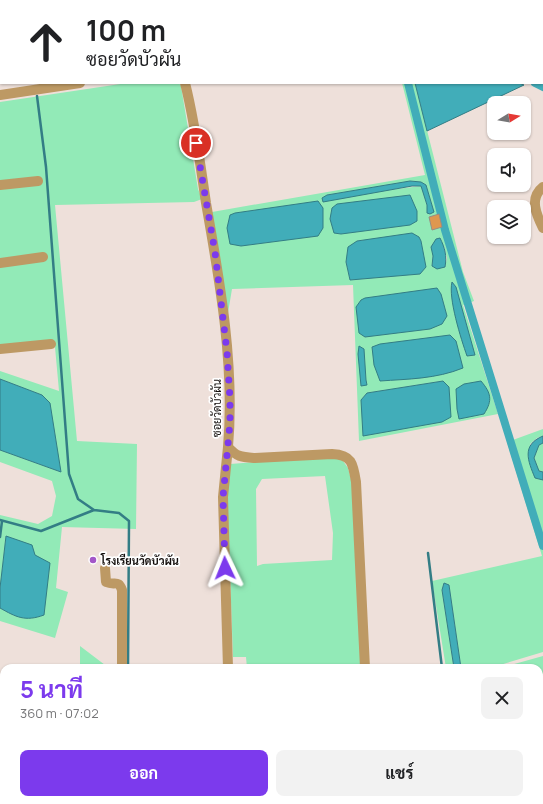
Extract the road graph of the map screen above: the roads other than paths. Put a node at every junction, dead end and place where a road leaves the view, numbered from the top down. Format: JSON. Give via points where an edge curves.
{"nodes":[{"id":1,"x":73,"y":84,"type":"edge"},
{"id":2,"x":185,"y":84,"type":"edge"},
{"id":3,"x":0,"y":94,"type":"edge"},
{"id":4,"x":38,"y":181,"type":"dead end"},
{"id":5,"x":0,"y":185,"type":"edge"},
{"id":6,"x":543,"y":187,"type":"edge"},
{"id":7,"x":543,"y":228,"type":"edge"},
{"id":8,"x":43,"y":257,"type":"dead end"},
{"id":9,"x":0,"y":263,"type":"edge"},
{"id":10,"x":51,"y":344,"type":"dead end"},
{"id":11,"x":0,"y":350,"type":"edge"},
{"id":12,"x":228,"y":447,"type":"junction"},
{"id":13,"x":105,"y":568,"type":"dead end"},
{"id":14,"x":122,"y":664,"type":"edge"},
{"id":15,"x":228,"y":664,"type":"edge"},
{"id":16,"x":365,"y":664,"type":"edge"}],
"edges":[{"from":1,"to":3,"type":"street"},
{"from":2,"to":12,"type":"street","name":"ซอยวัดบัวผัน","via":[[215,252],[226,345],[230,399]]},
{"from":4,"to":5,"type":"street"},
{"from":6,"to":7,"type":"street","via":[[536,195],[535,208]]},
{"from":8,"to":9,"type":"street"},
{"from":10,"to":11,"type":"street"},
{"from":12,"to":15,"type":"street","via":[[223,497]]},
{"from":12,"to":16,"type":"street","name":"ซอยวัดบัวผัน","via":[[236,456],[244,458],[340,454],[351,462],[356,482]]},
{"from":13,"to":14,"type":"street","via":[[106,582],[118,583],[122,590]]}]}
